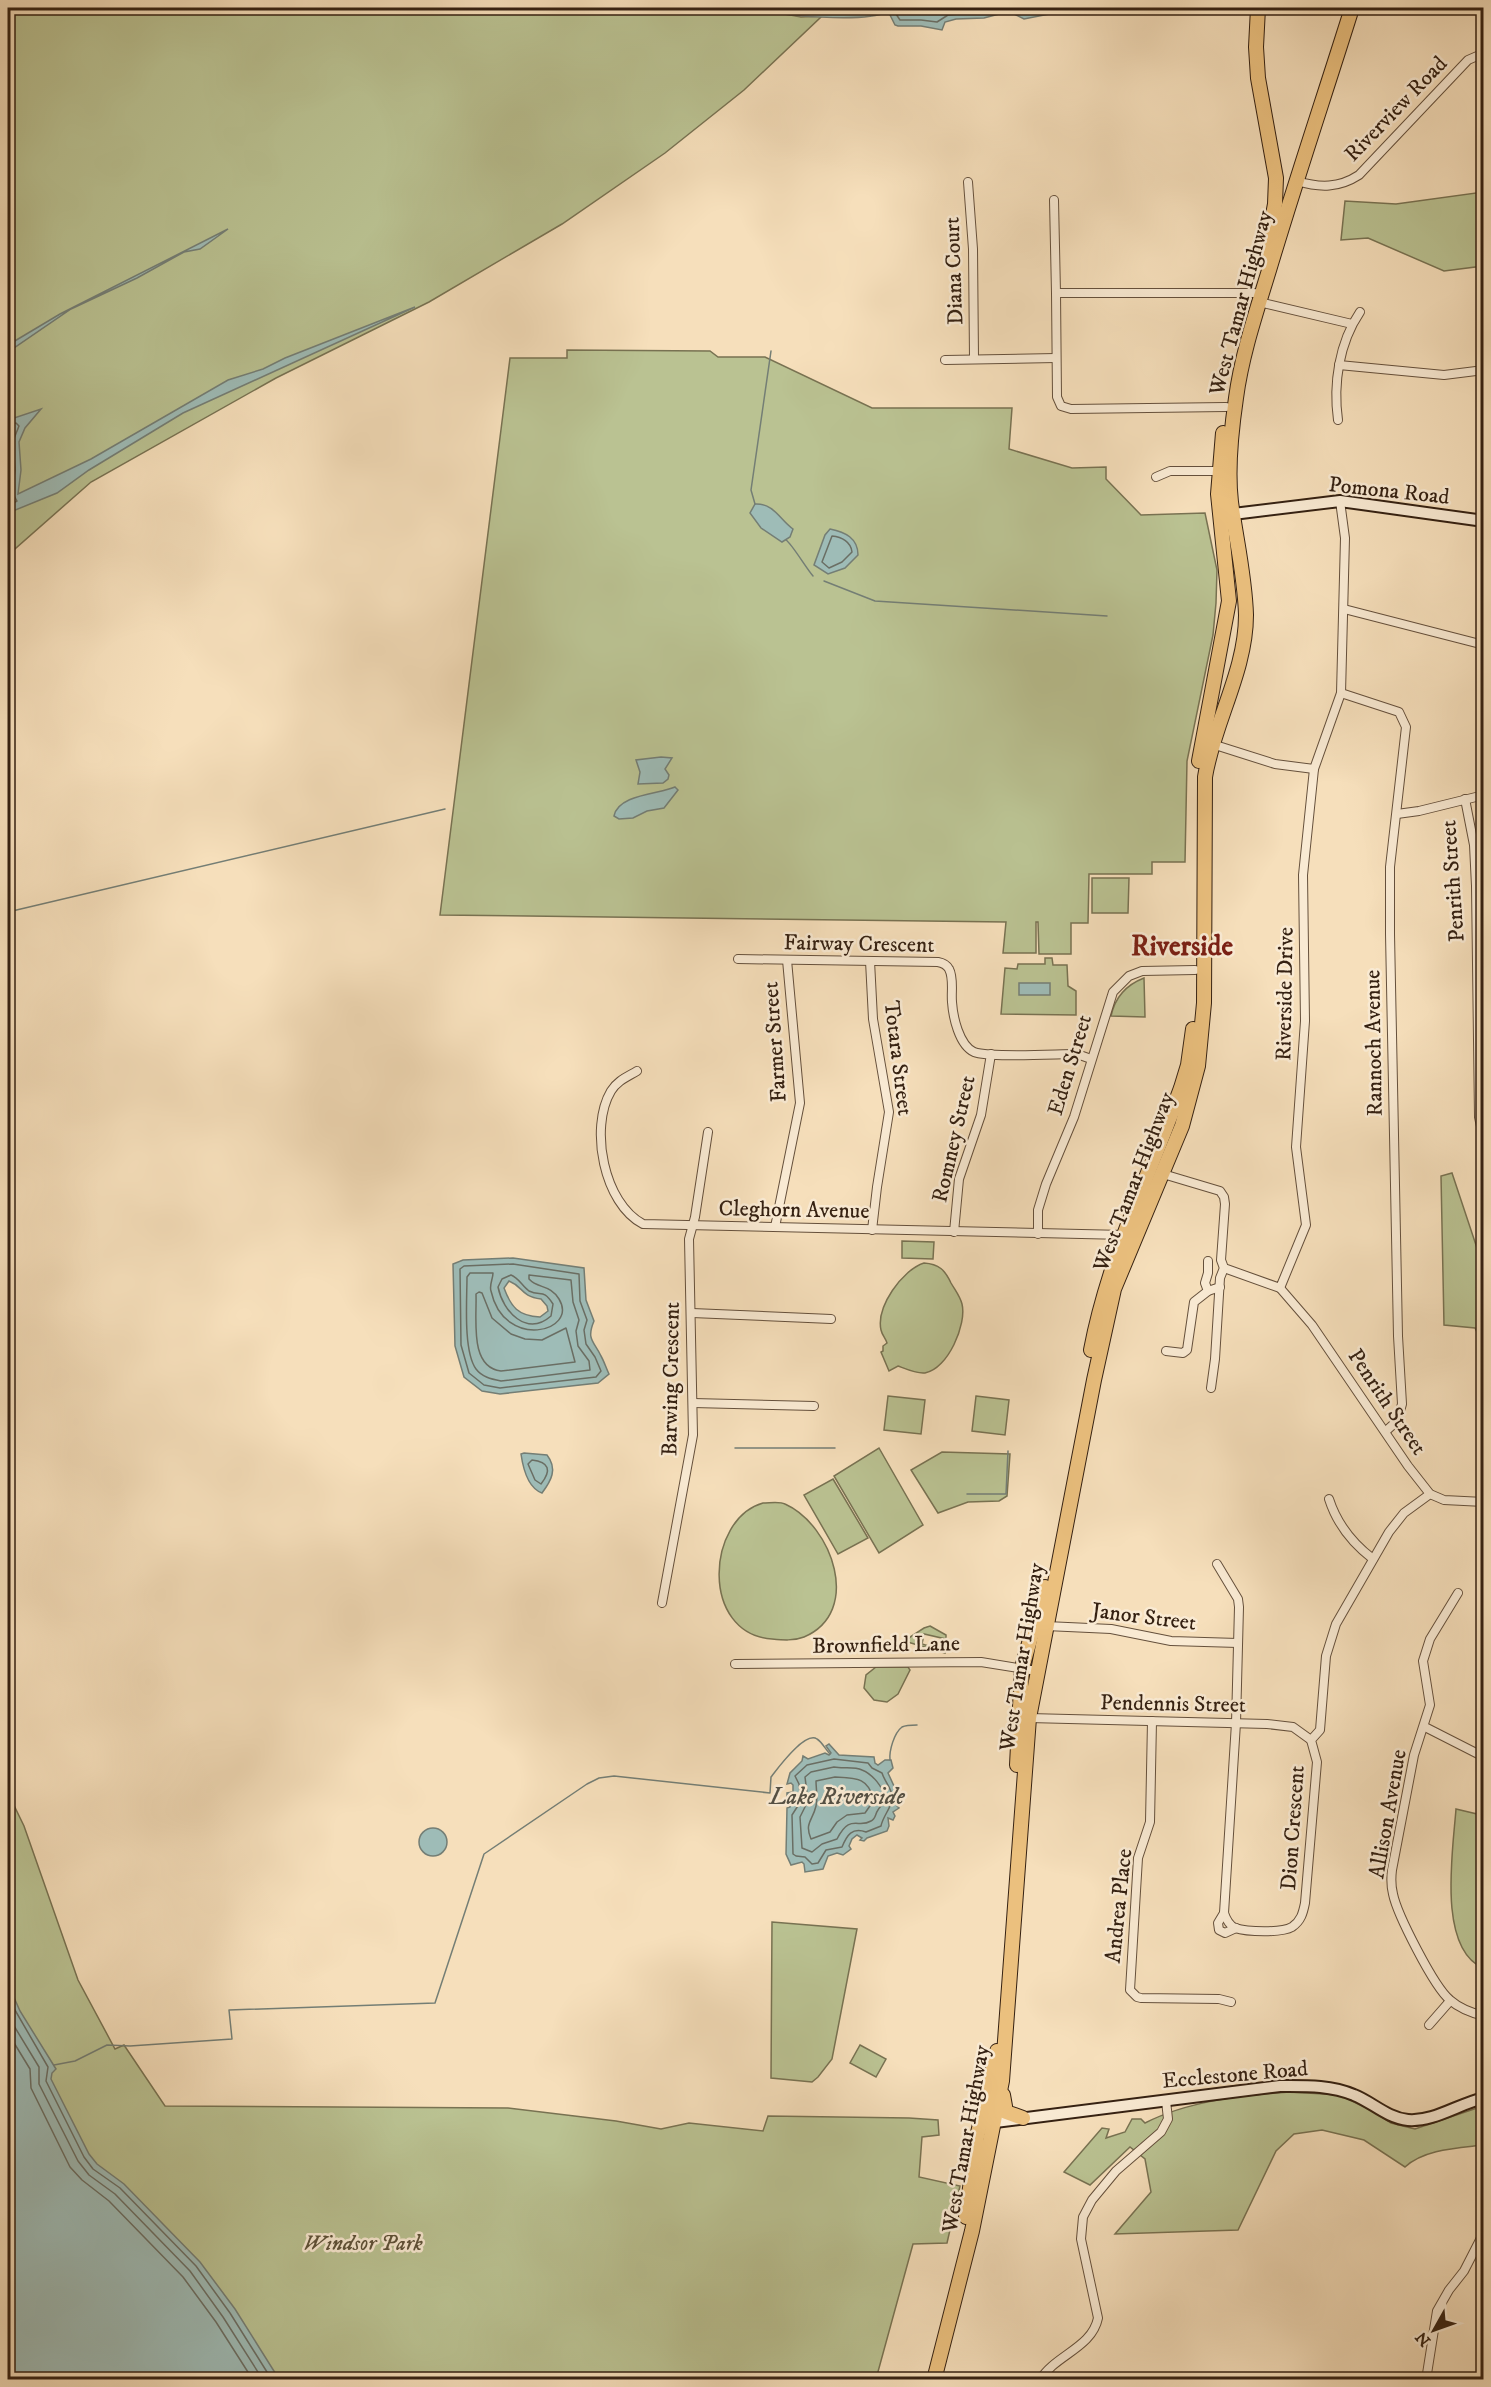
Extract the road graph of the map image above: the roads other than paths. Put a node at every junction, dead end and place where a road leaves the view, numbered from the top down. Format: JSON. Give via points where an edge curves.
{"nodes":[{"id":1,"x":1258,"y":8,"type":"edge"},
{"id":2,"x":1352,"y":8,"type":"edge"},
{"id":3,"x":1484,"y":22,"type":"edge"},
{"id":4,"x":1484,"y":31,"type":"edge"},
{"id":5,"x":1484,"y":53,"type":"edge"},
{"id":6,"x":968,"y":182,"type":"dead end"},
{"id":7,"x":1297,"y":182,"type":"junction"},
{"id":8,"x":1276,"y":183,"type":"junction"},
{"id":9,"x":1054,"y":200,"type":"dead end"},
{"id":10,"x":1056,"y":293,"type":"junction"},
{"id":11,"x":1257,"y":297,"type":"junction"},
{"id":12,"x":1360,"y":312,"type":"dead end"},
{"id":13,"x":1352,"y":324,"type":"junction"},
{"id":14,"x":974,"y":358,"type":"junction"},
{"id":15,"x":1056,"y":358,"type":"junction"},
{"id":16,"x":945,"y":360,"type":"dead end"},
{"id":17,"x":1339,"y":365,"type":"junction"},
{"id":18,"x":1484,"y":370,"type":"edge"},
{"id":19,"x":1226,"y":407,"type":"junction"},
{"id":20,"x":1338,"y":420,"type":"dead end"},
{"id":21,"x":1219,"y":471,"type":"junction"},
{"id":22,"x":1156,"y":477,"type":"dead end"},
{"id":23,"x":1340,"y":501,"type":"junction"},
{"id":24,"x":1233,"y":514,"type":"junction"},
{"id":25,"x":1219,"y":516,"type":"junction"},
{"id":26,"x":1484,"y":521,"type":"edge"},
{"id":27,"x":1344,"y":609,"type":"junction"},
{"id":28,"x":1484,"y":645,"type":"edge"},
{"id":29,"x":1341,"y":693,"type":"junction"},
{"id":30,"x":1212,"y":744,"type":"junction"},
{"id":31,"x":1314,"y":769,"type":"junction"},
{"id":32,"x":1484,"y":795,"type":"edge"},
{"id":33,"x":1465,"y":799,"type":"junction"},
{"id":34,"x":1397,"y":814,"type":"junction"},
{"id":35,"x":1480,"y":885,"type":"edge"},
{"id":36,"x":738,"y":959,"type":"dead end"},
{"id":37,"x":787,"y":960,"type":"junction"},
{"id":38,"x":870,"y":961,"type":"junction"},
{"id":39,"x":1195,"y":970,"type":"junction"},
{"id":40,"x":991,"y":1054,"type":"junction"},
{"id":41,"x":1091,"y":1059,"type":"junction"},
{"id":42,"x":637,"y":1071,"type":"dead end"},
{"id":43,"x":708,"y":1132,"type":"dead end"},
{"id":44,"x":1484,"y":1141,"type":"edge"},
{"id":45,"x":1149,"y":1170,"type":"junction"},
{"id":46,"x":1163,"y":1174,"type":"junction"},
{"id":47,"x":692,"y":1227,"type":"junction"},
{"id":48,"x":775,"y":1227,"type":"junction"},
{"id":49,"x":873,"y":1230,"type":"junction"},
{"id":50,"x":954,"y":1232,"type":"junction"},
{"id":51,"x":1038,"y":1234,"type":"junction"},
{"id":52,"x":1125,"y":1235,"type":"junction"},
{"id":53,"x":1208,"y":1261,"type":"dead end"},
{"id":54,"x":1224,"y":1268,"type":"junction"},
{"id":55,"x":1220,"y":1287,"type":"junction"},
{"id":56,"x":1280,"y":1288,"type":"junction"},
{"id":57,"x":1208,"y":1291,"type":"junction"},
{"id":58,"x":692,"y":1313,"type":"junction"},
{"id":59,"x":831,"y":1318,"type":"dead end"},
{"id":60,"x":1166,"y":1351,"type":"dead end"},
{"id":61,"x":1211,"y":1389,"type":"dead end"},
{"id":62,"x":693,"y":1403,"type":"junction"},
{"id":63,"x":814,"y":1406,"type":"dead end"},
{"id":64,"x":1386,"y":1431,"type":"junction"},
{"id":65,"x":1484,"y":1476,"type":"edge"},
{"id":66,"x":1430,"y":1494,"type":"junction"},
{"id":67,"x":1329,"y":1499,"type":"dead end"},
{"id":68,"x":1483,"y":1502,"type":"edge"},
{"id":69,"x":1372,"y":1559,"type":"junction"},
{"id":70,"x":1217,"y":1564,"type":"dead end"},
{"id":71,"x":1458,"y":1593,"type":"dead end"},
{"id":72,"x":662,"y":1603,"type":"dead end"},
{"id":73,"x":1045,"y":1626,"type":"junction"},
{"id":74,"x":1238,"y":1643,"type":"junction"},
{"id":75,"x":735,"y":1664,"type":"dead end"},
{"id":76,"x":1022,"y":1668,"type":"junction"},
{"id":77,"x":1037,"y":1671,"type":"junction"},
{"id":78,"x":1029,"y":1718,"type":"junction"},
{"id":79,"x":1152,"y":1721,"type":"junction"},
{"id":80,"x":1236,"y":1723,"type":"junction"},
{"id":81,"x":1425,"y":1727,"type":"junction"},
{"id":82,"x":1311,"y":1740,"type":"junction"},
{"id":83,"x":1484,"y":1757,"type":"edge"},
{"id":84,"x":1450,"y":2001,"type":"junction"},
{"id":85,"x":1231,"y":2002,"type":"dead end"},
{"id":86,"x":1484,"y":2016,"type":"edge"},
{"id":87,"x":1429,"y":2025,"type":"dead end"},
{"id":88,"x":1002,"y":2081,"type":"junction"},
{"id":89,"x":1484,"y":2098,"type":"edge"},
{"id":90,"x":1166,"y":2101,"type":"junction"},
{"id":91,"x":1023,"y":2118,"type":"junction"},
{"id":92,"x":987,"y":2123,"type":"junction"},
{"id":93,"x":1484,"y":2232,"type":"edge"},
{"id":94,"x":924,"y":2379,"type":"edge"},
{"id":95,"x":934,"y":2379,"type":"edge"},
{"id":96,"x":1040,"y":2379,"type":"edge"},
{"id":97,"x":1426,"y":2379,"type":"edge"}],
"edges":[{"from":1,"to":8,"type":"highway","name":"West Tamar Highway","via":[[1257,69]]},
{"from":2,"to":7,"type":"highway","name":"West Tamar Highway"},
{"from":3,"to":4,"type":"street"},
{"from":5,"to":7,"type":"street","name":"Riverview Road","via":[[1468,60],[1359,175],[1329,187]]},
{"from":6,"to":14,"type":"street","name":"Diana Court"},
{"from":7,"to":8,"type":"highway"},
{"from":7,"to":11,"type":"highway","name":"West Tamar Highway"},
{"from":8,"to":11,"type":"highway","name":"West Tamar Highway"},
{"from":9,"to":10,"type":"street"},
{"from":10,"to":11,"type":"street"},
{"from":10,"to":15,"type":"street"},
{"from":11,"to":13,"type":"street"},
{"from":11,"to":19,"type":"highway","name":"West Tamar Highway","via":[[1235,360]]},
{"from":11,"to":24,"type":"highway","name":"West Tamar Highway","via":[[1233,421]]},
{"from":12,"to":13,"type":"street"},
{"from":13,"to":17,"type":"street"},
{"from":14,"to":15,"type":"street"},
{"from":14,"to":16,"type":"street"},
{"from":15,"to":19,"type":"street","via":[[1057,402],[1065,409]]},
{"from":17,"to":18,"type":"street","via":[[1444,375]]},
{"from":17,"to":20,"type":"street"},
{"from":19,"to":21,"type":"highway","name":"West Tamar Highway"},
{"from":21,"to":22,"type":"street","via":[[1170,471]]},
{"from":21,"to":25,"type":"highway","name":"West Tamar Highway"},
{"from":23,"to":24,"type":"main road","name":"Pomona Road"},
{"from":23,"to":26,"type":"main road","name":"Pomona Road"},
{"from":23,"to":27,"type":"street","name":"Riverside Drive","via":[[1345,538]]},
{"from":24,"to":25,"type":"main road","name":"Pomona Road"},
{"from":24,"to":30,"type":"highway","name":"West Tamar Highway","via":[[1246,615],[1238,666]]},
{"from":25,"to":39,"type":"highway","name":"West Tamar Highway","via":[[1229,601],[1197,774]]},
{"from":27,"to":28,"type":"street"},
{"from":27,"to":29,"type":"street","name":"Riverside Drive"},
{"from":29,"to":31,"type":"street","name":"Riverside Drive"},
{"from":29,"to":34,"type":"street","name":"Rannoch Avenue","via":[[1399,712],[1404,721],[1407,734]]},
{"from":30,"to":31,"type":"street","via":[[1275,764]]},
{"from":30,"to":46,"type":"highway","name":"West Tamar Highway","via":[[1204,800],[1202,1038],[1190,1101]]},
{"from":31,"to":56,"type":"street","name":"Riverside Drive","via":[[1303,875],[1305,1021],[1296,1147],[1306,1225]]},
{"from":32,"to":33,"type":"street"},
{"from":33,"to":34,"type":"street"},
{"from":33,"to":35,"type":"street","name":"Penrith Street"},
{"from":34,"to":64,"type":"street","name":"Rannoch Avenue","via":[[1390,867],[1390,934],[1402,1404],[1397,1421]]},
{"from":35,"to":44,"type":"street","name":"Penrith Street","via":[[1477,1034],[1479,1117]]},
{"from":36,"to":37,"type":"street","name":"Fairway Crescent"},
{"from":37,"to":38,"type":"street","name":"Fairway Crescent"},
{"from":37,"to":48,"type":"street","name":"Farmer Street","via":[[801,1103]]},
{"from":38,"to":40,"type":"street","name":"Fairway Crescent","via":[[944,964],[951,975],[952,1004],[964,1042],[974,1052]]},
{"from":38,"to":49,"type":"street","name":"Totara Street","via":[[874,1034],[889,1112]]},
{"from":39,"to":41,"type":"street","name":"Eden Street","via":[[1142,971],[1120,984],[1110,998]]},
{"from":39,"to":45,"type":"highway","name":"West Tamar Highway","via":[[1188,1065]]},
{"from":40,"to":41,"type":"street","name":"Fairway Crescent","via":[[1077,1054]]},
{"from":40,"to":50,"type":"street","name":"Romney Street","via":[[981,1115],[959,1179]]},
{"from":41,"to":51,"type":"street","name":"Eden Street","via":[[1068,1132],[1044,1190],[1038,1210]]},
{"from":42,"to":47,"type":"street","name":"Cleghorn Avenue","via":[[617,1083],[606,1101],[603,1156],[613,1191],[625,1210],[643,1224]]},
{"from":43,"to":47,"type":"street","name":"Barwing Crescent"},
{"from":45,"to":46,"type":"highway"},
{"from":45,"to":52,"type":"highway","name":"West Tamar Highway"},
{"from":46,"to":54,"type":"street","via":[[1222,1193]]},
{"from":46,"to":73,"type":"highway","name":"West Tamar Highway","via":[[1110,1306]]},
{"from":47,"to":48,"type":"street","name":"Cleghorn Avenue"},
{"from":47,"to":58,"type":"street","name":"Barwing Crescent"},
{"from":48,"to":49,"type":"street","name":"Cleghorn Avenue"},
{"from":49,"to":50,"type":"street","name":"Cleghorn Avenue"},
{"from":50,"to":51,"type":"street","name":"Cleghorn Avenue"},
{"from":51,"to":52,"type":"street","name":"Cleghorn Avenue"},
{"from":52,"to":76,"type":"highway","name":"West Tamar Highway","via":[[1098,1313],[1051,1559]]},
{"from":53,"to":57,"type":"street"},
{"from":54,"to":55,"type":"street"},
{"from":54,"to":56,"type":"street"},
{"from":55,"to":57,"type":"street"},
{"from":55,"to":61,"type":"street"},
{"from":56,"to":64,"type":"street","name":"Penrith Street","via":[[1312,1325]]},
{"from":57,"to":60,"type":"street","via":[[1194,1302],[1187,1350]]},
{"from":58,"to":59,"type":"street"},
{"from":58,"to":62,"type":"street","name":"Barwing Crescent"},
{"from":62,"to":63,"type":"street"},
{"from":62,"to":72,"type":"street","name":"Barwing Crescent","via":[[690,1455]]},
{"from":64,"to":66,"type":"street","name":"Penrith Street"},
{"from":65,"to":68,"type":"street"},
{"from":66,"to":68,"type":"street","via":[[1444,1500]]},
{"from":66,"to":69,"type":"street","name":"Dion Crescent","via":[[1404,1513]]},
{"from":67,"to":69,"type":"street","via":[[1348,1537]]},
{"from":69,"to":82,"type":"street","name":"Dion Crescent","via":[[1332,1634],[1326,1656],[1320,1730]]},
{"from":70,"to":74,"type":"street","name":"Dion Crescent","via":[[1238,1599]]},
{"from":71,"to":81,"type":"street","name":"Allison Avenue","via":[[1430,1639],[1423,1661],[1430,1705]]},
{"from":73,"to":74,"type":"street","name":"Janor Street","via":[[1111,1629],[1171,1641]]},
{"from":73,"to":77,"type":"highway","name":"West Tamar Highway"},
{"from":74,"to":80,"type":"street","name":"Dion Crescent"},
{"from":75,"to":76,"type":"street","name":"Brownfield Lane","via":[[975,1662]]},
{"from":76,"to":77,"type":"street","name":"Brownfield Lane"},
{"from":76,"to":92,"type":"highway","name":"West Tamar Highway","via":[[999,2038]]},
{"from":77,"to":78,"type":"highway","name":"West Tamar Highway"},
{"from":78,"to":79,"type":"street","name":"Pendennis Street"},
{"from":78,"to":88,"type":"highway","name":"West Tamar Highway"},
{"from":79,"to":80,"type":"street","name":"Pendennis Street"},
{"from":79,"to":85,"type":"street","name":"Andrea Place","via":[[1150,1822],[1138,1858],[1130,1990],[1141,1998]]},
{"from":80,"to":82,"type":"street","name":"Pendennis Street","via":[[1293,1727]]},
{"from":80,"to":82,"type":"street","name":"Dion Crescent","via":[[1224,1913],[1228,1923],[1236,1928],[1280,1931],[1294,1926],[1303,1914],[1317,1762]]},
{"from":81,"to":83,"type":"street"},
{"from":81,"to":84,"type":"street","name":"Allison Avenue","via":[[1414,1755],[1391,1883],[1397,1907],[1431,1975]]},
{"from":84,"to":86,"type":"street","name":"Allison Avenue"},
{"from":84,"to":87,"type":"street"},
{"from":88,"to":91,"type":"highway","via":[[1005,2109]]},
{"from":88,"to":92,"type":"highway","name":"West Tamar Highway"},
{"from":89,"to":90,"type":"main road","name":"Ecclestone Road","via":[[1415,2120],[1395,2118],[1342,2090],[1312,2086],[1241,2090]]},
{"from":90,"to":91,"type":"main road","name":"Ecclestone Road"},
{"from":90,"to":96,"type":"street","via":[[1168,2119],[1161,2132],[1116,2171],[1083,2217],[1081,2239],[1098,2318],[1096,2327]]},
{"from":91,"to":92,"type":"main road","name":"Ecclestone Road"},
{"from":92,"to":94,"type":"highway","name":"West Tamar Highway"},
{"from":92,"to":95,"type":"highway","name":"West Tamar Highway","via":[[972,2231]]},
{"from":93,"to":97,"type":"street","via":[[1437,2311]]}]}
